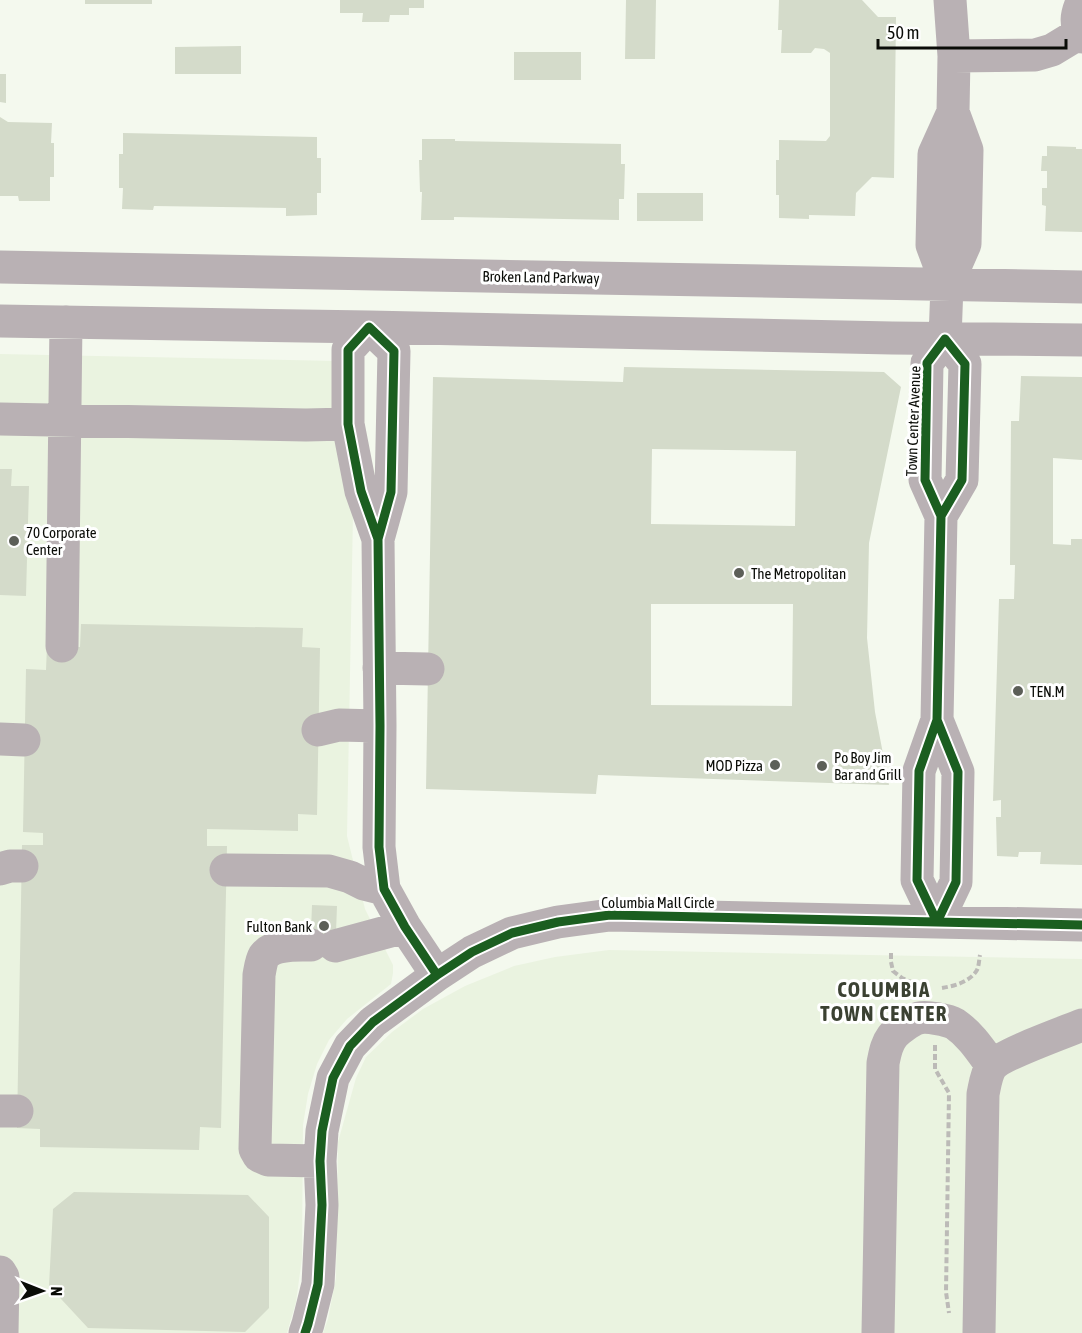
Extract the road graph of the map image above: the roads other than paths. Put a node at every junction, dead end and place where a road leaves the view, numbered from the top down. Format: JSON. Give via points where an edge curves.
{"nodes":[{"id":1,"x":950,"y":0,"type":"edge"},
{"id":2,"x":1080,"y":24,"type":"edge"},
{"id":3,"x":954,"y":54,"type":"junction"},
{"id":4,"x":0,"y":267,"type":"edge"},
{"id":5,"x":947,"y":285,"type":"junction"},
{"id":6,"x":1082,"y":287,"type":"edge"},
{"id":7,"x":0,"y":321,"type":"edge"},
{"id":8,"x":66,"y":322,"type":"junction"},
{"id":9,"x":369,"y":327,"type":"junction"},
{"id":10,"x":945,"y":339,"type":"junction"},
{"id":11,"x":1082,"y":340,"type":"edge"},
{"id":12,"x":0,"y":419,"type":"edge"},
{"id":13,"x":64,"y":420,"type":"junction"},
{"id":14,"x":348,"y":424,"type":"junction"},
{"id":15,"x":378,"y":539,"type":"junction"},
{"id":16,"x":62,"y":646,"type":"dead end"},
{"id":17,"x":380,"y":668,"type":"junction"},
{"id":18,"x":428,"y":669,"type":"dead end"},
{"id":19,"x":380,"y":726,"type":"junction"},
{"id":20,"x":318,"y":730,"type":"dead end"},
{"id":21,"x":226,"y":870,"type":"dead end"},
{"id":22,"x":384,"y":889,"type":"junction"},
{"id":23,"x":937,"y":922,"type":"junction"},
{"id":24,"x":1082,"y":925,"type":"edge"},
{"id":25,"x":405,"y":927,"type":"junction"},
{"id":26,"x":437,"y":975,"type":"junction"},
{"id":27,"x":1082,"y":1025,"type":"edge"},
{"id":28,"x":992,"y":1066,"type":"junction"},
{"id":29,"x":320,"y":1161,"type":"junction"},
{"id":30,"x":0,"y":1272,"type":"edge"},
{"id":31,"x":965,"y":1328,"type":"edge"},
{"id":32,"x":2,"y":1333,"type":"edge"},
{"id":33,"x":305,"y":1333,"type":"edge"},
{"id":34,"x":878,"y":1333,"type":"edge"}],
"edges":[{"from":1,"to":3,"type":"street"},
{"from":2,"to":3,"type":"street"},
{"from":2,"to":3,"type":"street","via":[[1026,68],[1015,70]]},
{"from":3,"to":5,"type":"street","via":[[953,112],[934,154],[932,245]]},
{"from":4,"to":5,"type":"street","name":"Broken Land Parkway"},
{"from":5,"to":6,"type":"street","name":"Broken Land Parkway"},
{"from":5,"to":10,"type":"street"},
{"from":7,"to":8,"type":"street"},
{"from":8,"to":9,"type":"street"},
{"from":8,"to":13,"type":"street"},
{"from":9,"to":10,"type":"street"},
{"from":9,"to":14,"type":"street","via":[[348,350]]},
{"from":9,"to":15,"type":"street","via":[[394,351],[391,492]]},
{"from":10,"to":11,"type":"street"},
{"from":10,"to":23,"type":"street","via":[[965,364],[962,480],[941,516],[937,720],[958,772],[956,882]]},
{"from":12,"to":13,"type":"street"},
{"from":13,"to":14,"type":"street"},
{"from":13,"to":16,"type":"street"},
{"from":14,"to":15,"type":"street","via":[[361,491]]},
{"from":15,"to":17,"type":"street"},
{"from":17,"to":18,"type":"street"},
{"from":17,"to":19,"type":"street"},
{"from":19,"to":20,"type":"street","via":[[339,725]]},
{"from":19,"to":22,"type":"street","via":[[379,847]]},
{"from":21,"to":22,"type":"street","via":[[329,871]]},
{"from":22,"to":25,"type":"street"},
{"from":23,"to":24,"type":"street","name":"Columbia Mall Circle"},
{"from":23,"to":26,"type":"street","name":"Columbia Mall Circle","via":[[610,915],[512,933]]},
{"from":25,"to":26,"type":"street"},
{"from":25,"to":29,"type":"street","via":[[323,946],[290,945],[273,949],[263,957],[259,975],[255,1149],[268,1160]]},
{"from":26,"to":29,"type":"street","name":"Columbia Mall Circle","via":[[373,1022],[350,1046],[333,1078]]},
{"from":27,"to":28,"type":"street"},
{"from":28,"to":31,"type":"street","via":[[983,1094]]},
{"from":28,"to":34,"type":"street","via":[[971,1037],[934,1004],[893,1035],[886,1049]]},
{"from":29,"to":33,"type":"street","name":"Columbia Mall Circle","via":[[318,1284]]},
{"from":30,"to":32,"type":"street"}]}
